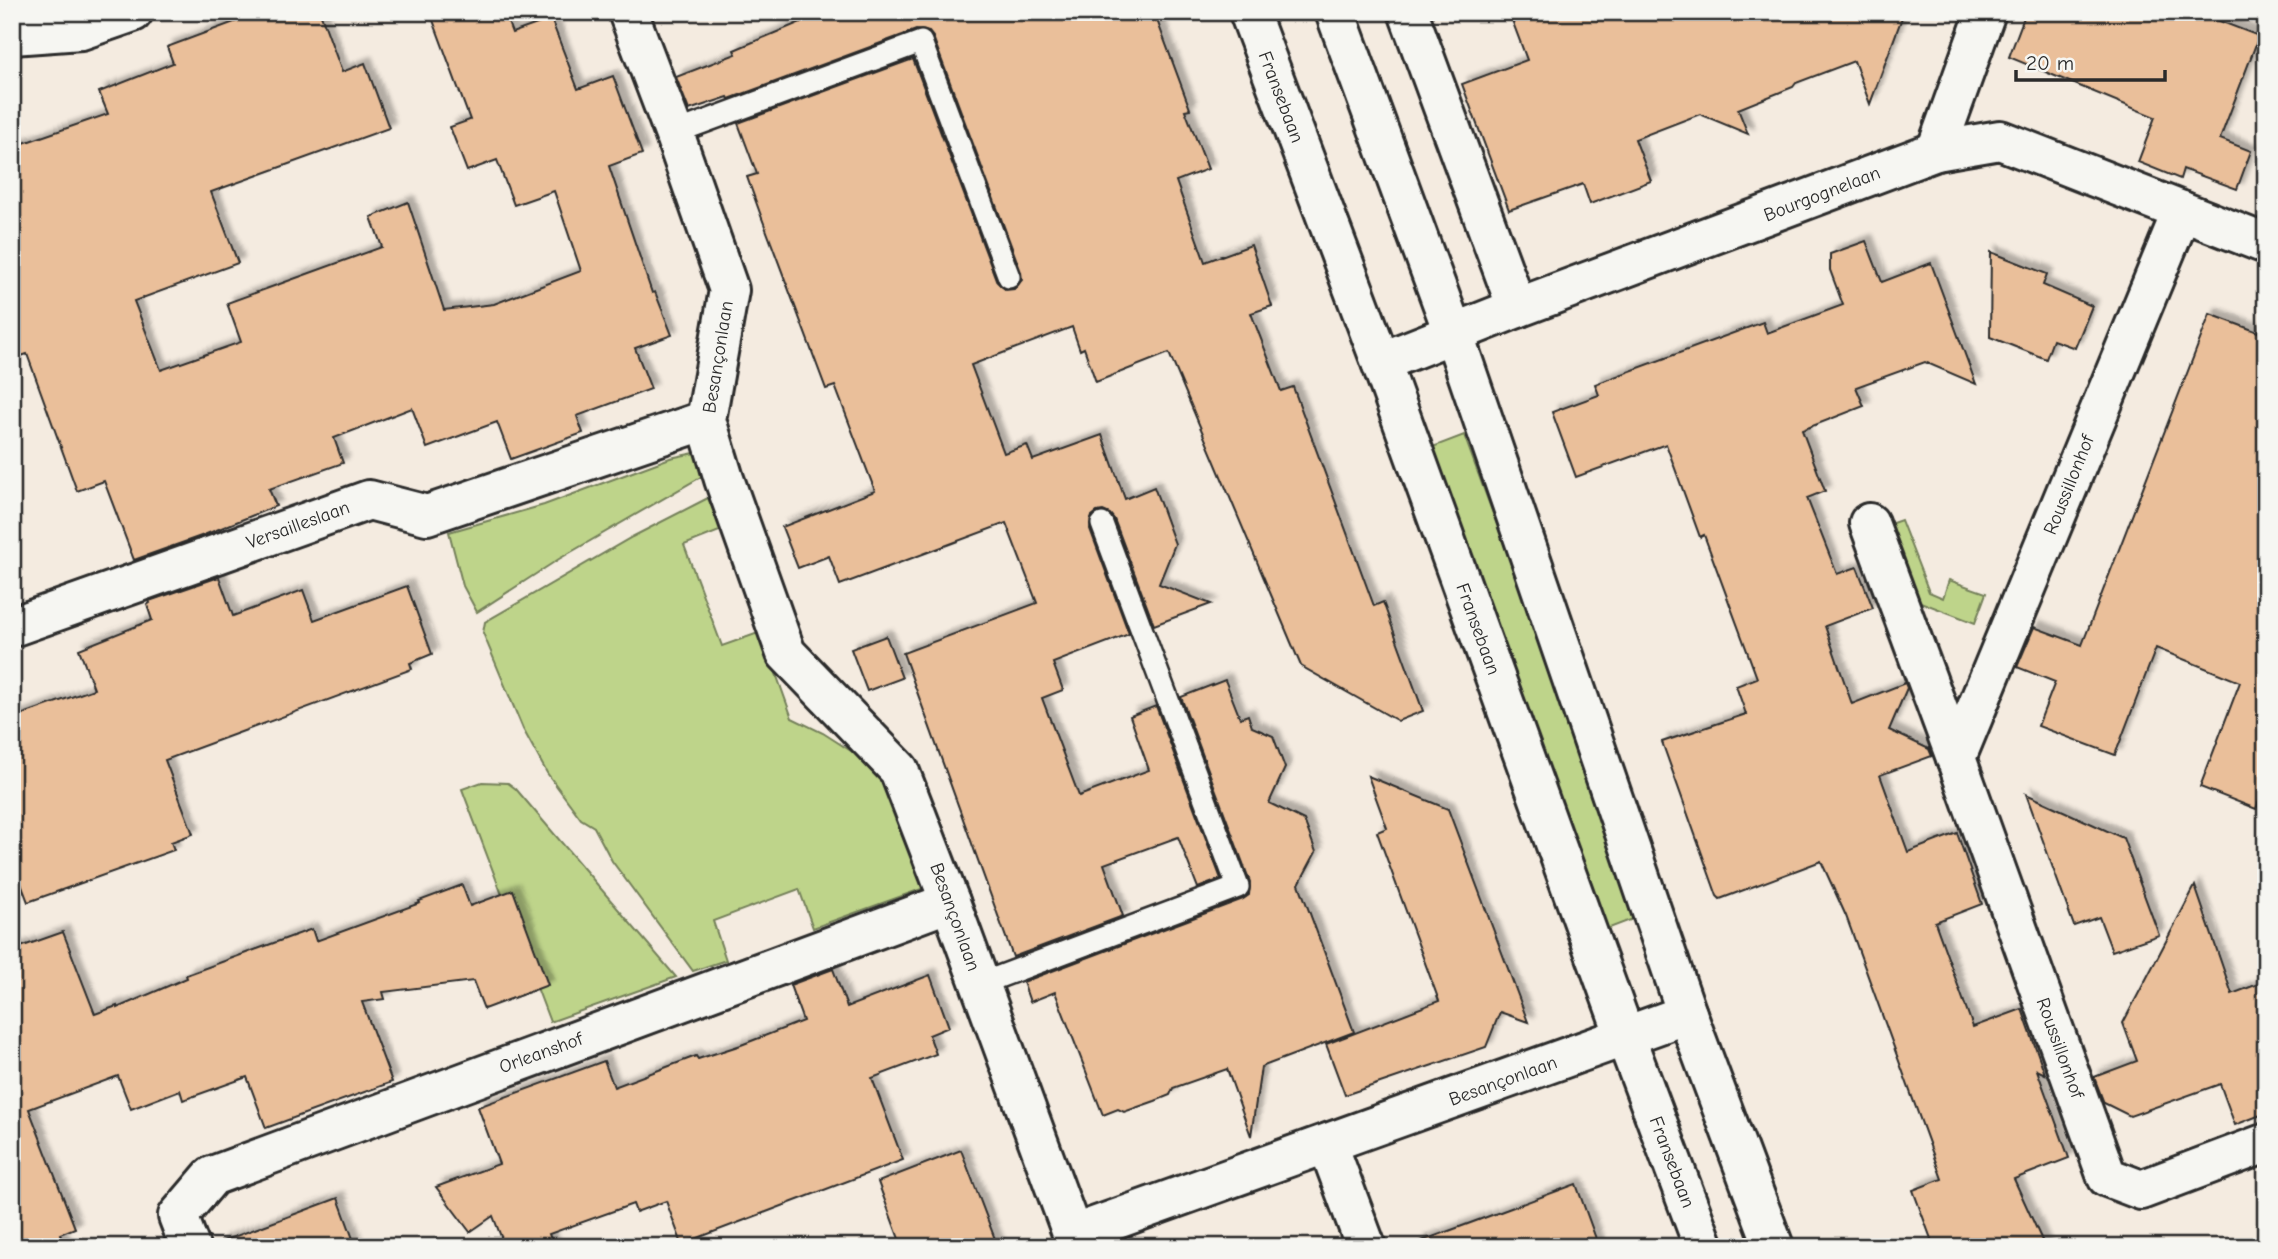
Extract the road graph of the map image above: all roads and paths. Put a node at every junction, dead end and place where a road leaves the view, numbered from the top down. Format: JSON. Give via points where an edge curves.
{"nodes":[{"id":1,"x":133,"y":12,"type":"edge"},
{"id":2,"x":628,"y":12,"type":"edge"},
{"id":3,"x":1250,"y":12,"type":"edge"},
{"id":4,"x":1335,"y":12,"type":"edge"},
{"id":5,"x":1408,"y":12,"type":"edge"},
{"id":6,"x":1986,"y":12,"type":"edge"},
{"id":7,"x":12,"y":35,"type":"edge"},
{"id":8,"x":674,"y":133,"type":"junction"},
{"id":9,"x":1936,"y":151,"type":"junction"},
{"id":10,"x":2182,"y":211,"type":"junction"},
{"id":11,"x":2266,"y":244,"type":"edge"},
{"id":12,"x":1009,"y":277,"type":"dead end"},
{"id":13,"x":1517,"y":308,"type":"junction"},
{"id":14,"x":1453,"y":332,"type":"junction"},
{"id":15,"x":1381,"y":362,"type":"junction"},
{"id":16,"x":706,"y":420,"type":"junction"},
{"id":17,"x":1869,"y":523,"type":"dead end"},
{"id":18,"x":1102,"y":524,"type":"dead end"},
{"id":19,"x":12,"y":627,"type":"edge"},
{"id":20,"x":1956,"y":758,"type":"junction"},
{"id":21,"x":950,"y":902,"type":"junction"},
{"id":22,"x":980,"y":984,"type":"junction"},
{"id":23,"x":1687,"y":1014,"type":"junction"},
{"id":24,"x":1625,"y":1036,"type":"junction"},
{"id":25,"x":2266,"y":1143,"type":"edge"},
{"id":26,"x":1328,"y":1145,"type":"junction"},
{"id":27,"x":1074,"y":1241,"type":"edge"},
{"id":28,"x":190,"y":1247,"type":"edge"},
{"id":29,"x":1366,"y":1247,"type":"edge"},
{"id":30,"x":1704,"y":1247,"type":"edge"},
{"id":31,"x":1774,"y":1247,"type":"edge"}],
"edges":[{"from":1,"to":7,"type":"street","via":[[81,30]]},
{"from":2,"to":8,"type":"street","name":"Besançonlaan"},
{"from":3,"to":15,"type":"street","name":"Fransebaan"},
{"from":4,"to":14,"type":"street"},
{"from":5,"to":13,"type":"street"},
{"from":6,"to":9,"type":"street"},
{"from":8,"to":12,"type":"lane","via":[[921,42]]},
{"from":8,"to":16,"type":"street","name":"Besançonlaan","via":[[729,290]]},
{"from":9,"to":10,"type":"street","name":"Bourgognelaan","via":[[2000,140]]},
{"from":9,"to":13,"type":"street","name":"Bourgognelaan"},
{"from":10,"to":11,"type":"street","name":"Bourgognelaan"},
{"from":10,"to":20,"type":"street","name":"Roussillonhof"},
{"from":13,"to":14,"type":"street","name":"Bourgognelaan"},
{"from":14,"to":15,"type":"street","name":"Bourgognelaan"},
{"from":14,"to":23,"type":"street"},
{"from":15,"to":24,"type":"street","name":"Fransebaan"},
{"from":16,"to":19,"type":"street","name":"Versailleslaan","via":[[427,515],[369,500]]},
{"from":16,"to":21,"type":"street","name":"Besançonlaan","via":[[786,653],[899,770]]},
{"from":17,"to":20,"type":"street","name":"Roussillonhof"},
{"from":18,"to":22,"type":"lane","via":[[1238,887]]},
{"from":20,"to":25,"type":"street","name":"Roussillonhof","via":[[2107,1177],[2141,1190]]},
{"from":21,"to":22,"type":"street","name":"Besançonlaan"},
{"from":21,"to":28,"type":"street","name":"Orleanshof","via":[[212,1175],[178,1216]]},
{"from":22,"to":27,"type":"street","name":"Besançonlaan"},
{"from":23,"to":24,"type":"street","name":"Besançonlaan"},
{"from":23,"to":31,"type":"street"},
{"from":24,"to":26,"type":"street","name":"Besançonlaan"},
{"from":24,"to":30,"type":"street","name":"Fransebaan"},
{"from":26,"to":27,"type":"street","name":"Besançonlaan"},
{"from":26,"to":29,"type":"street"}]}
